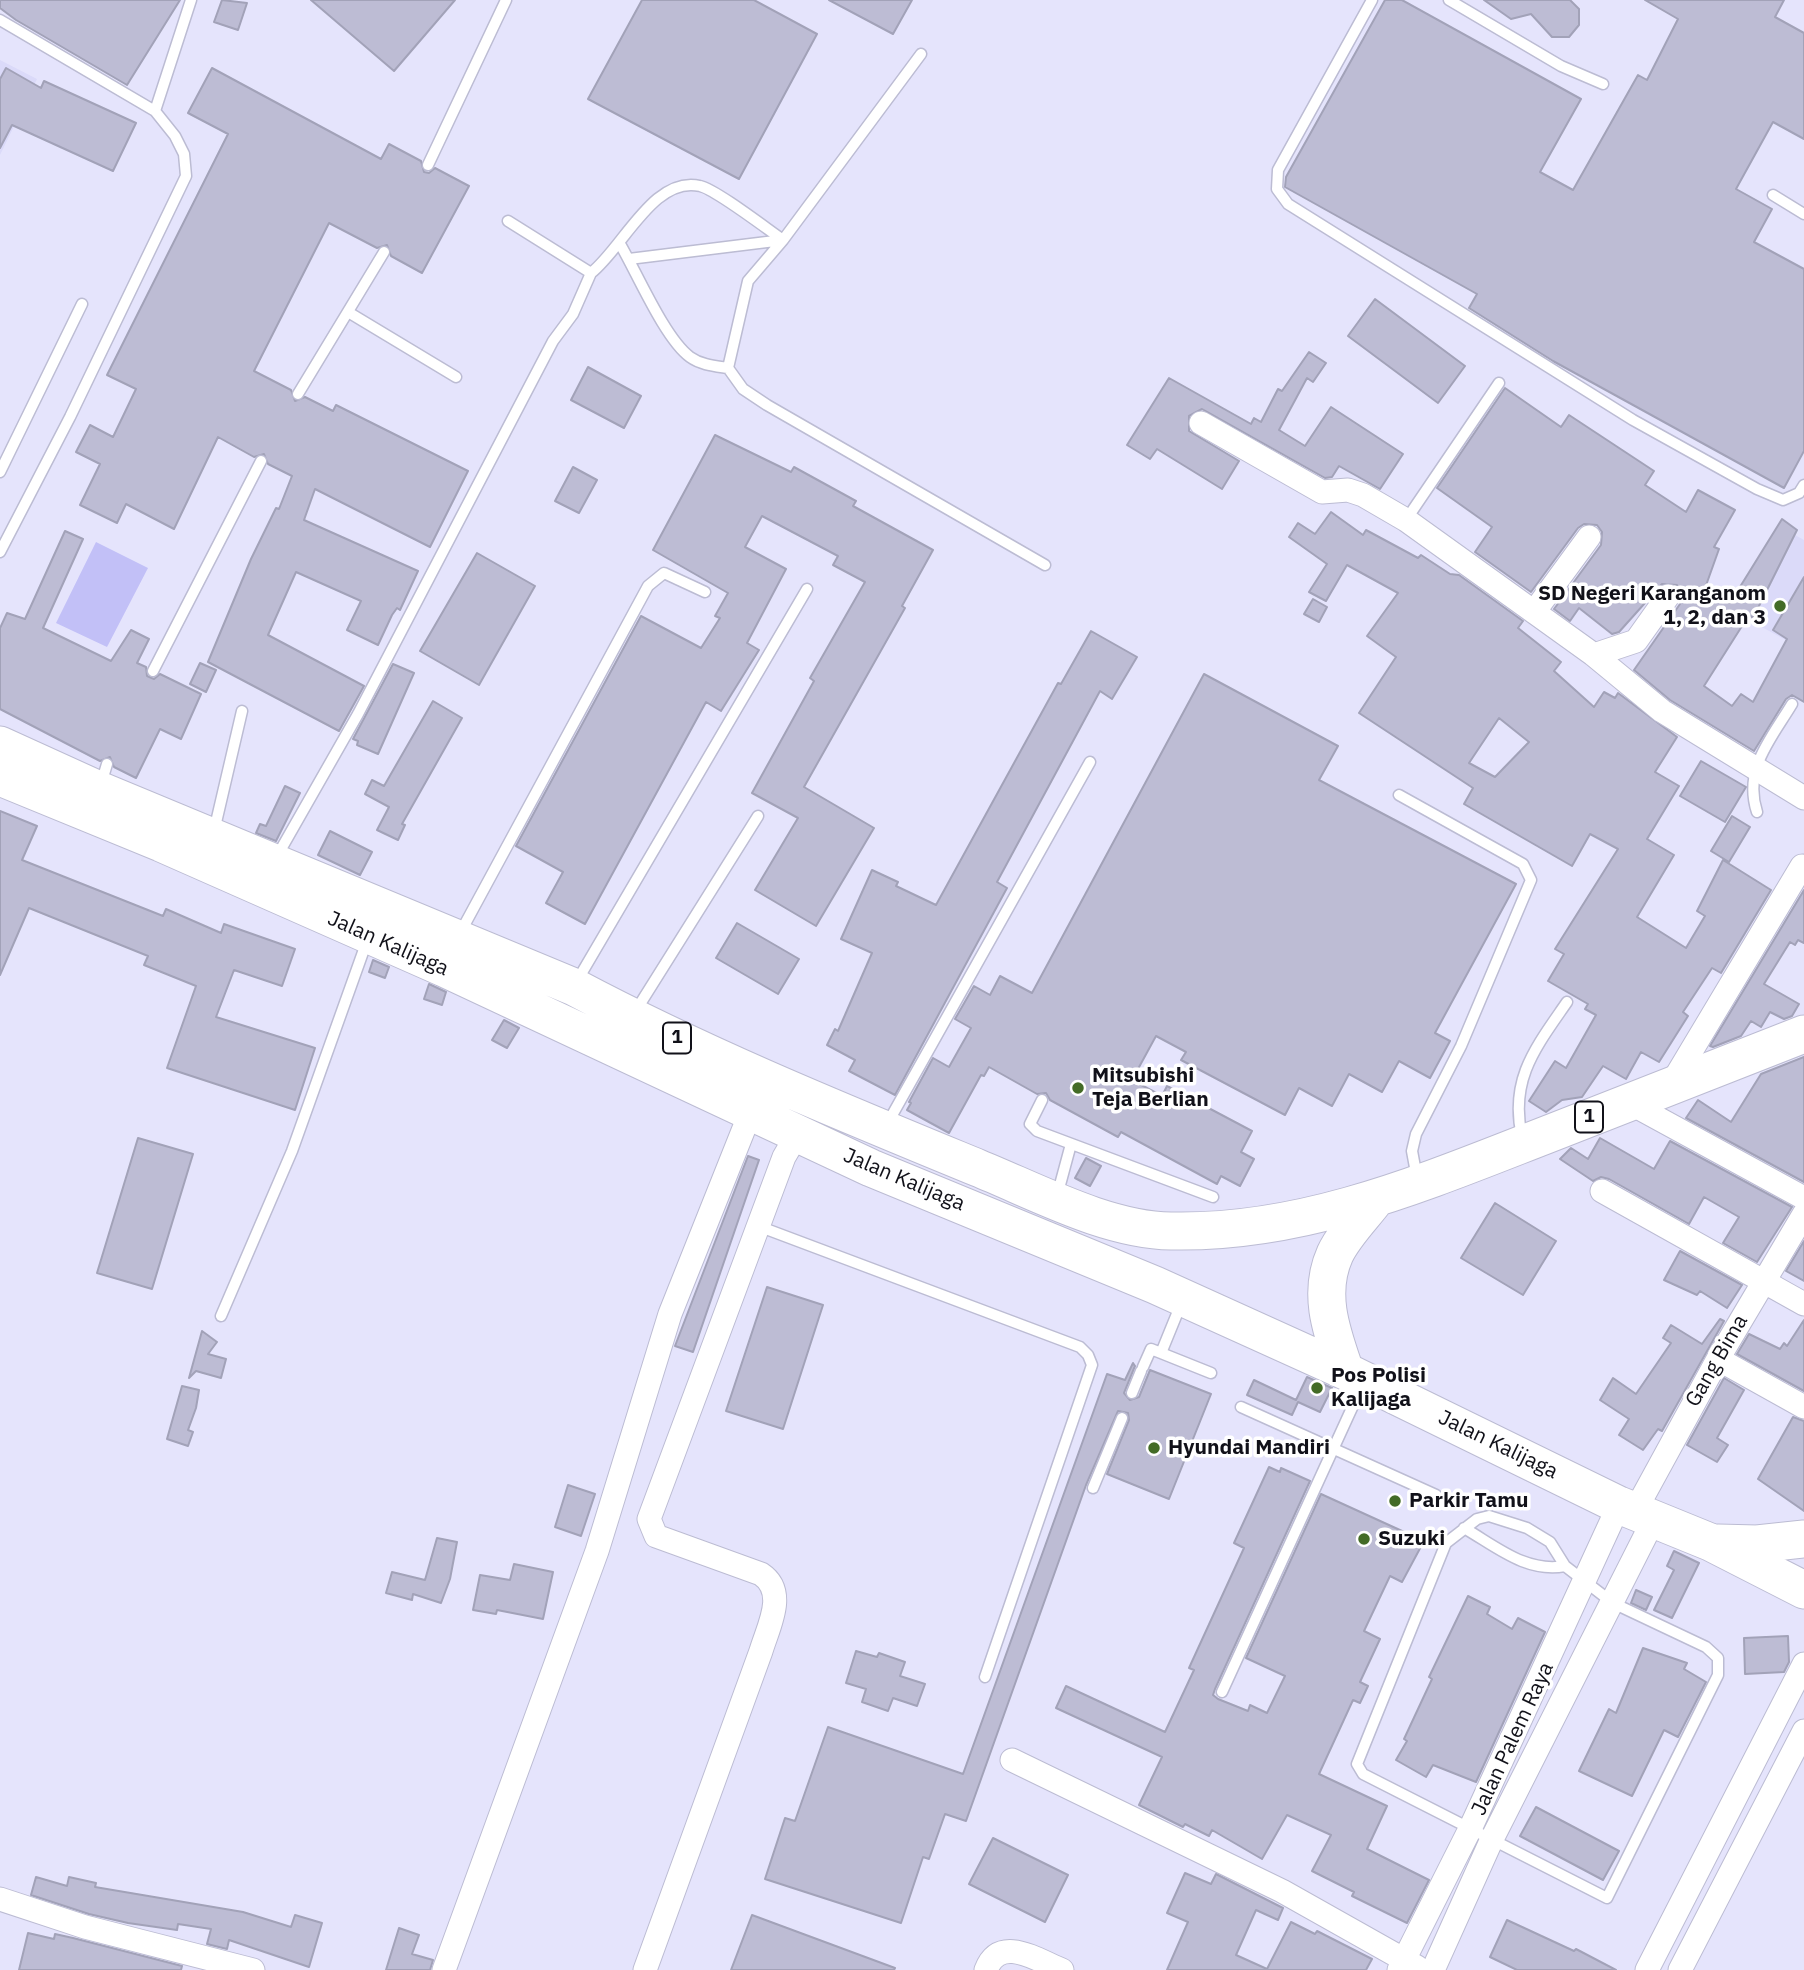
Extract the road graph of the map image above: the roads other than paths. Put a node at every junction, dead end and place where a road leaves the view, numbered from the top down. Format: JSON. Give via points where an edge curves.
{"nodes":[{"id":1,"x":191,"y":0,"type":"edge"},
{"id":2,"x":506,"y":0,"type":"edge"},
{"id":3,"x":1372,"y":0,"type":"edge"},
{"id":4,"x":1449,"y":0,"type":"edge"},
{"id":5,"x":0,"y":20,"type":"edge"},
{"id":6,"x":921,"y":54,"type":"dead end"},
{"id":7,"x":1603,"y":84,"type":"dead end"},
{"id":8,"x":155,"y":111,"type":"junction"},
{"id":9,"x":428,"y":164,"type":"dead end"},
{"id":10,"x":1773,"y":195,"type":"dead end"},
{"id":11,"x":1804,"y":214,"type":"edge"},
{"id":12,"x":508,"y":221,"type":"dead end"},
{"id":13,"x":783,"y":240,"type":"junction"},
{"id":14,"x":620,"y":244,"type":"junction"},
{"id":15,"x":384,"y":252,"type":"dead end"},
{"id":16,"x":629,"y":260,"type":"junction"},
{"id":17,"x":591,"y":273,"type":"junction"},
{"id":18,"x":82,"y":304,"type":"dead end"},
{"id":19,"x":348,"y":312,"type":"junction"},
{"id":20,"x":727,"y":368,"type":"junction"},
{"id":21,"x":456,"y":377,"type":"dead end"},
{"id":22,"x":1499,"y":383,"type":"dead end"},
{"id":23,"x":298,"y":394,"type":"dead end"},
{"id":24,"x":1202,"y":423,"type":"dead end"},
{"id":25,"x":261,"y":461,"type":"dead end"},
{"id":26,"x":0,"y":472,"type":"edge"},
{"id":27,"x":1804,"y":485,"type":"edge"},
{"id":28,"x":1406,"y":520,"type":"junction"},
{"id":29,"x":1589,"y":537,"type":"dead end"},
{"id":30,"x":0,"y":552,"type":"edge"},
{"id":31,"x":1045,"y":565,"type":"dead end"},
{"id":32,"x":807,"y":589,"type":"dead end"},
{"id":33,"x":705,"y":593,"type":"dead end"},
{"id":34,"x":1668,"y":596,"type":"dead end"},
{"id":35,"x":1534,"y":612,"type":"junction"},
{"id":36,"x":1594,"y":655,"type":"junction"},
{"id":37,"x":153,"y":671,"type":"dead end"},
{"id":38,"x":1792,"y":704,"type":"dead end"},
{"id":39,"x":242,"y":711,"type":"dead end"},
{"id":40,"x":0,"y":745,"type":"edge"},
{"id":41,"x":1090,"y":762,"type":"dead end"},
{"id":42,"x":1754,"y":767,"type":"junction"},
{"id":43,"x":0,"y":776,"type":"edge"},
{"id":44,"x":1399,"y":795,"type":"dead end"},
{"id":45,"x":1804,"y":798,"type":"edge"},
{"id":46,"x":1757,"y":812,"type":"dead end"},
{"id":47,"x":758,"y":816,"type":"dead end"},
{"id":48,"x":213,"y":837,"type":"junction"},
{"id":49,"x":273,"y":863,"type":"junction"},
{"id":50,"x":1802,"y":866,"type":"edge"},
{"id":51,"x":370,"y":936,"type":"junction"},
{"id":52,"x":456,"y":939,"type":"junction"},
{"id":53,"x":574,"y":987,"type":"junction"},
{"id":54,"x":1567,"y":1002,"type":"dead end"},
{"id":55,"x":631,"y":1017,"type":"junction"},
{"id":56,"x":1804,"y":1034,"type":"edge"},
{"id":57,"x":1669,"y":1088,"type":"junction"},
{"id":58,"x":1042,"y":1100,"type":"dead end"},
{"id":59,"x":1628,"y":1102,"type":"junction"},
{"id":60,"x":751,"y":1111,"type":"junction"},
{"id":61,"x":883,"y":1129,"type":"junction"},
{"id":62,"x":798,"y":1133,"type":"junction"},
{"id":63,"x":1523,"y":1143,"type":"junction"},
{"id":64,"x":1071,"y":1144,"type":"junction"},
{"id":65,"x":871,"y":1168,"type":"junction"},
{"id":66,"x":1419,"y":1185,"type":"junction"},
{"id":67,"x":1602,"y":1191,"type":"dead end"},
{"id":68,"x":1213,"y":1197,"type":"dead end"},
{"id":69,"x":1804,"y":1198,"type":"edge"},
{"id":70,"x":1056,"y":1200,"type":"junction"},
{"id":71,"x":1375,"y":1200,"type":"junction"},
{"id":72,"x":1804,"y":1214,"type":"edge"},
{"id":73,"x":758,"y":1226,"type":"junction"},
{"id":74,"x":1764,"y":1280,"type":"junction"},
{"id":75,"x":1183,"y":1298,"type":"junction"},
{"id":76,"x":1804,"y":1304,"type":"edge"},
{"id":77,"x":221,"y":1315,"type":"dead end"},
{"id":78,"x":1161,"y":1353,"type":"junction"},
{"id":79,"x":1718,"y":1359,"type":"junction"},
{"id":80,"x":1211,"y":1373,"type":"dead end"},
{"id":81,"x":1355,"y":1375,"type":"junction"},
{"id":82,"x":1132,"y":1393,"type":"dead end"},
{"id":83,"x":1804,"y":1407,"type":"edge"},
{"id":84,"x":1241,"y":1408,"type":"dead end"},
{"id":85,"x":1122,"y":1418,"type":"dead end"},
{"id":86,"x":1333,"y":1449,"type":"junction"},
{"id":87,"x":1093,"y":1488,"type":"dead end"},
{"id":88,"x":1436,"y":1495,"type":"dead end"},
{"id":89,"x":1636,"y":1512,"type":"junction"},
{"id":90,"x":1464,"y":1528,"type":"junction"},
{"id":91,"x":1804,"y":1539,"type":"edge"},
{"id":92,"x":1710,"y":1542,"type":"junction"},
{"id":93,"x":1565,"y":1566,"type":"junction"},
{"id":94,"x":1586,"y":1583,"type":"junction"},
{"id":95,"x":1804,"y":1590,"type":"edge"},
{"id":96,"x":1613,"y":1603,"type":"junction"},
{"id":97,"x":1804,"y":1664,"type":"edge"},
{"id":98,"x":985,"y":1677,"type":"dead end"},
{"id":99,"x":1222,"y":1692,"type":"dead end"},
{"id":100,"x":1804,"y":1731,"type":"edge"},
{"id":101,"x":1012,"y":1760,"type":"dead end"},
{"id":102,"x":1470,"y":1829,"type":"junction"},
{"id":103,"x":1492,"y":1839,"type":"junction"},
{"id":104,"x":0,"y":1899,"type":"edge"},
{"id":105,"x":1408,"y":1967,"type":"edge"},
{"id":106,"x":253,"y":1970,"type":"edge"},
{"id":107,"x":443,"y":1970,"type":"edge"},
{"id":108,"x":645,"y":1970,"type":"edge"},
{"id":109,"x":986,"y":1970,"type":"edge"},
{"id":110,"x":1062,"y":1970,"type":"edge"},
{"id":111,"x":1433,"y":1970,"type":"edge"},
{"id":112,"x":1647,"y":1970,"type":"edge"},
{"id":113,"x":1680,"y":1970,"type":"edge"}],
"edges":[{"from":1,"to":8,"type":"lane"},
{"from":2,"to":9,"type":"lane"},
{"from":3,"to":27,"type":"lane","via":[[1278,170],[1277,189],[1288,204],[1633,419],[1757,489],[1783,500],[1799,493]]},
{"from":4,"to":7,"type":"lane","via":[[1561,66]]},
{"from":5,"to":8,"type":"lane"},
{"from":6,"to":13,"type":"lane"},
{"from":8,"to":30,"type":"lane","via":[[184,154],[186,176]]},
{"from":10,"to":11,"type":"lane"},
{"from":12,"to":17,"type":"lane"},
{"from":13,"to":14,"type":"lane","via":[[702,186],[680,186],[656,198]]},
{"from":13,"to":16,"type":"lane"},
{"from":13,"to":20,"type":"lane","via":[[748,281]]},
{"from":14,"to":16,"type":"lane"},
{"from":14,"to":17,"type":"lane"},
{"from":15,"to":19,"type":"lane"},
{"from":16,"to":20,"type":"lane","via":[[675,342],[690,357]]},
{"from":17,"to":49,"type":"lane","via":[[358,715]]},
{"from":18,"to":26,"type":"lane"},
{"from":19,"to":21,"type":"lane"},
{"from":19,"to":23,"type":"lane"},
{"from":20,"to":31,"type":"lane","via":[[743,389],[759,400]]},
{"from":22,"to":28,"type":"lane"},
{"from":24,"to":28,"type":"street","via":[[1322,492],[1348,490]]},
{"from":25,"to":37,"type":"lane"},
{"from":28,"to":35,"type":"street"},
{"from":29,"to":35,"type":"street"},
{"from":32,"to":53,"type":"lane"},
{"from":33,"to":52,"type":"lane","via":[[664,573],[648,586]]},
{"from":34,"to":36,"type":"street","via":[[1636,641]]},
{"from":35,"to":36,"type":"street"},
{"from":36,"to":42,"type":"street","via":[[1662,711]]},
{"from":38,"to":42,"type":"lane"},
{"from":39,"to":48,"type":"lane"},
{"from":40,"to":48,"type":"highway","name":"Jalan Kalijaga","number":"1","via":[[103,777]]},
{"from":41,"to":61,"type":"lane"},
{"from":42,"to":45,"type":"street"},
{"from":42,"to":46,"type":"lane"},
{"from":43,"to":51,"type":"highway","name":"Jalan Kalijaga","number":"1"},
{"from":44,"to":66,"type":"lane","via":[[1522,864],[1531,880],[1461,1046],[1416,1134],[1412,1152]]},
{"from":47,"to":55,"type":"lane"},
{"from":48,"to":49,"type":"highway","name":"Jalan Kalijaga","number":"1"},
{"from":49,"to":52,"type":"highway","name":"Jalan Kalijaga","number":"1"},
{"from":50,"to":57,"type":"street"},
{"from":51,"to":60,"type":"highway","name":"Jalan Kalijaga","number":"1"},
{"from":51,"to":77,"type":"lane","via":[[292,1152]]},
{"from":52,"to":53,"type":"highway","name":"Jalan Kalijaga","number":"1"},
{"from":53,"to":55,"type":"highway","name":"Jalan Kalijaga","number":"1"},
{"from":54,"to":63,"type":"lane","via":[[1528,1059],[1519,1089]]},
{"from":55,"to":61,"type":"highway","name":"Jalan Kalijaga","number":"1"},
{"from":56,"to":57,"type":"highway","number":"1"},
{"from":57,"to":59,"type":"highway","number":"1"},
{"from":58,"to":64,"type":"lane","via":[[1031,1117],[1032,1128]]},
{"from":59,"to":63,"type":"highway","number":"1"},
{"from":59,"to":69,"type":"street"},
{"from":60,"to":62,"type":"highway","name":"Jalan Kalijaga","number":"1"},
{"from":60,"to":107,"type":"street","via":[[670,1314],[597,1551]]},
{"from":61,"to":65,"type":"highway"},
{"from":61,"to":70,"type":"highway","name":"Jalan Kalijaga","number":"1"},
{"from":62,"to":65,"type":"highway","name":"Jalan Kalijaga","number":"1"},
{"from":62,"to":73,"type":"street"},
{"from":63,"to":66,"type":"highway","number":"1"},
{"from":64,"to":68,"type":"lane"},
{"from":64,"to":70,"type":"lane"},
{"from":65,"to":75,"type":"highway","name":"Jalan Kalijaga","number":"1"},
{"from":66,"to":71,"type":"highway","number":"1"},
{"from":67,"to":74,"type":"street"},
{"from":70,"to":71,"type":"highway","name":"Jalan Kalijaga","number":"1","via":[[1100,1217],[1167,1231],[1222,1231]]},
{"from":71,"to":81,"type":"highway","via":[[1335,1253],[1327,1288],[1327,1318]]},
{"from":72,"to":74,"type":"street","name":"Gang Bima"},
{"from":73,"to":98,"type":"lane","via":[[1080,1347],[1088,1355],[1092,1365]]},
{"from":73,"to":108,"type":"street","via":[[649,1524],[656,1536],[761,1574],[773,1587],[776,1599]]},
{"from":74,"to":76,"type":"street"},
{"from":74,"to":79,"type":"street","name":"Gang Bima"},
{"from":75,"to":78,"type":"lane"},
{"from":75,"to":81,"type":"highway","name":"Jalan Kalijaga","number":"1"},
{"from":78,"to":80,"type":"lane"},
{"from":78,"to":82,"type":"lane","via":[[1150,1349]]},
{"from":79,"to":83,"type":"street"},
{"from":79,"to":89,"type":"street","name":"Gang Bima"},
{"from":81,"to":86,"type":"lane"},
{"from":81,"to":89,"type":"highway","name":"Jalan Kalijaga","number":"1"},
{"from":84,"to":86,"type":"lane"},
{"from":85,"to":87,"type":"lane"},
{"from":86,"to":88,"type":"lane"},
{"from":86,"to":99,"type":"lane"},
{"from":89,"to":92,"type":"highway","name":"Jalan Kalijaga","number":"1"},
{"from":89,"to":94,"type":"street","name":"Jalan Palem Raya"},
{"from":89,"to":96,"type":"street","name":"Jalan Palem Raya"},
{"from":90,"to":93,"type":"lane","via":[[1528,1565],[1546,1570]]},
{"from":90,"to":93,"type":"lane","via":[[1489,1516],[1527,1528],[1550,1542]]},
{"from":90,"to":102,"type":"lane","via":[[1446,1543],[1436,1565],[1357,1764],[1363,1774]]},
{"from":91,"to":92,"type":"highway","number":"1"},
{"from":92,"to":95,"type":"highway","name":"Jalan Kalijaga","number":"1"},
{"from":93,"to":94,"type":"lane"},
{"from":94,"to":96,"type":"lane"},
{"from":94,"to":102,"type":"street","name":"Jalan Palem Raya"},
{"from":96,"to":103,"type":"street","name":"Jalan Palem Raya"},
{"from":96,"to":103,"type":"lane","via":[[1706,1647],[1718,1658],[1718,1675],[1607,1898]]},
{"from":97,"to":112,"type":"street"},
{"from":100,"to":113,"type":"street"},
{"from":101,"to":105,"type":"street","via":[[1282,1891]]},
{"from":102,"to":103,"type":"lane"},
{"from":102,"to":105,"type":"street","name":"Jalan Palem Raya"},
{"from":103,"to":111,"type":"street","name":"Jalan Palem Raya"},
{"from":104,"to":106,"type":"street","via":[[85,1927]]},
{"from":109,"to":110,"type":"street","via":[[1000,1951],[1012,1950]]}]}
